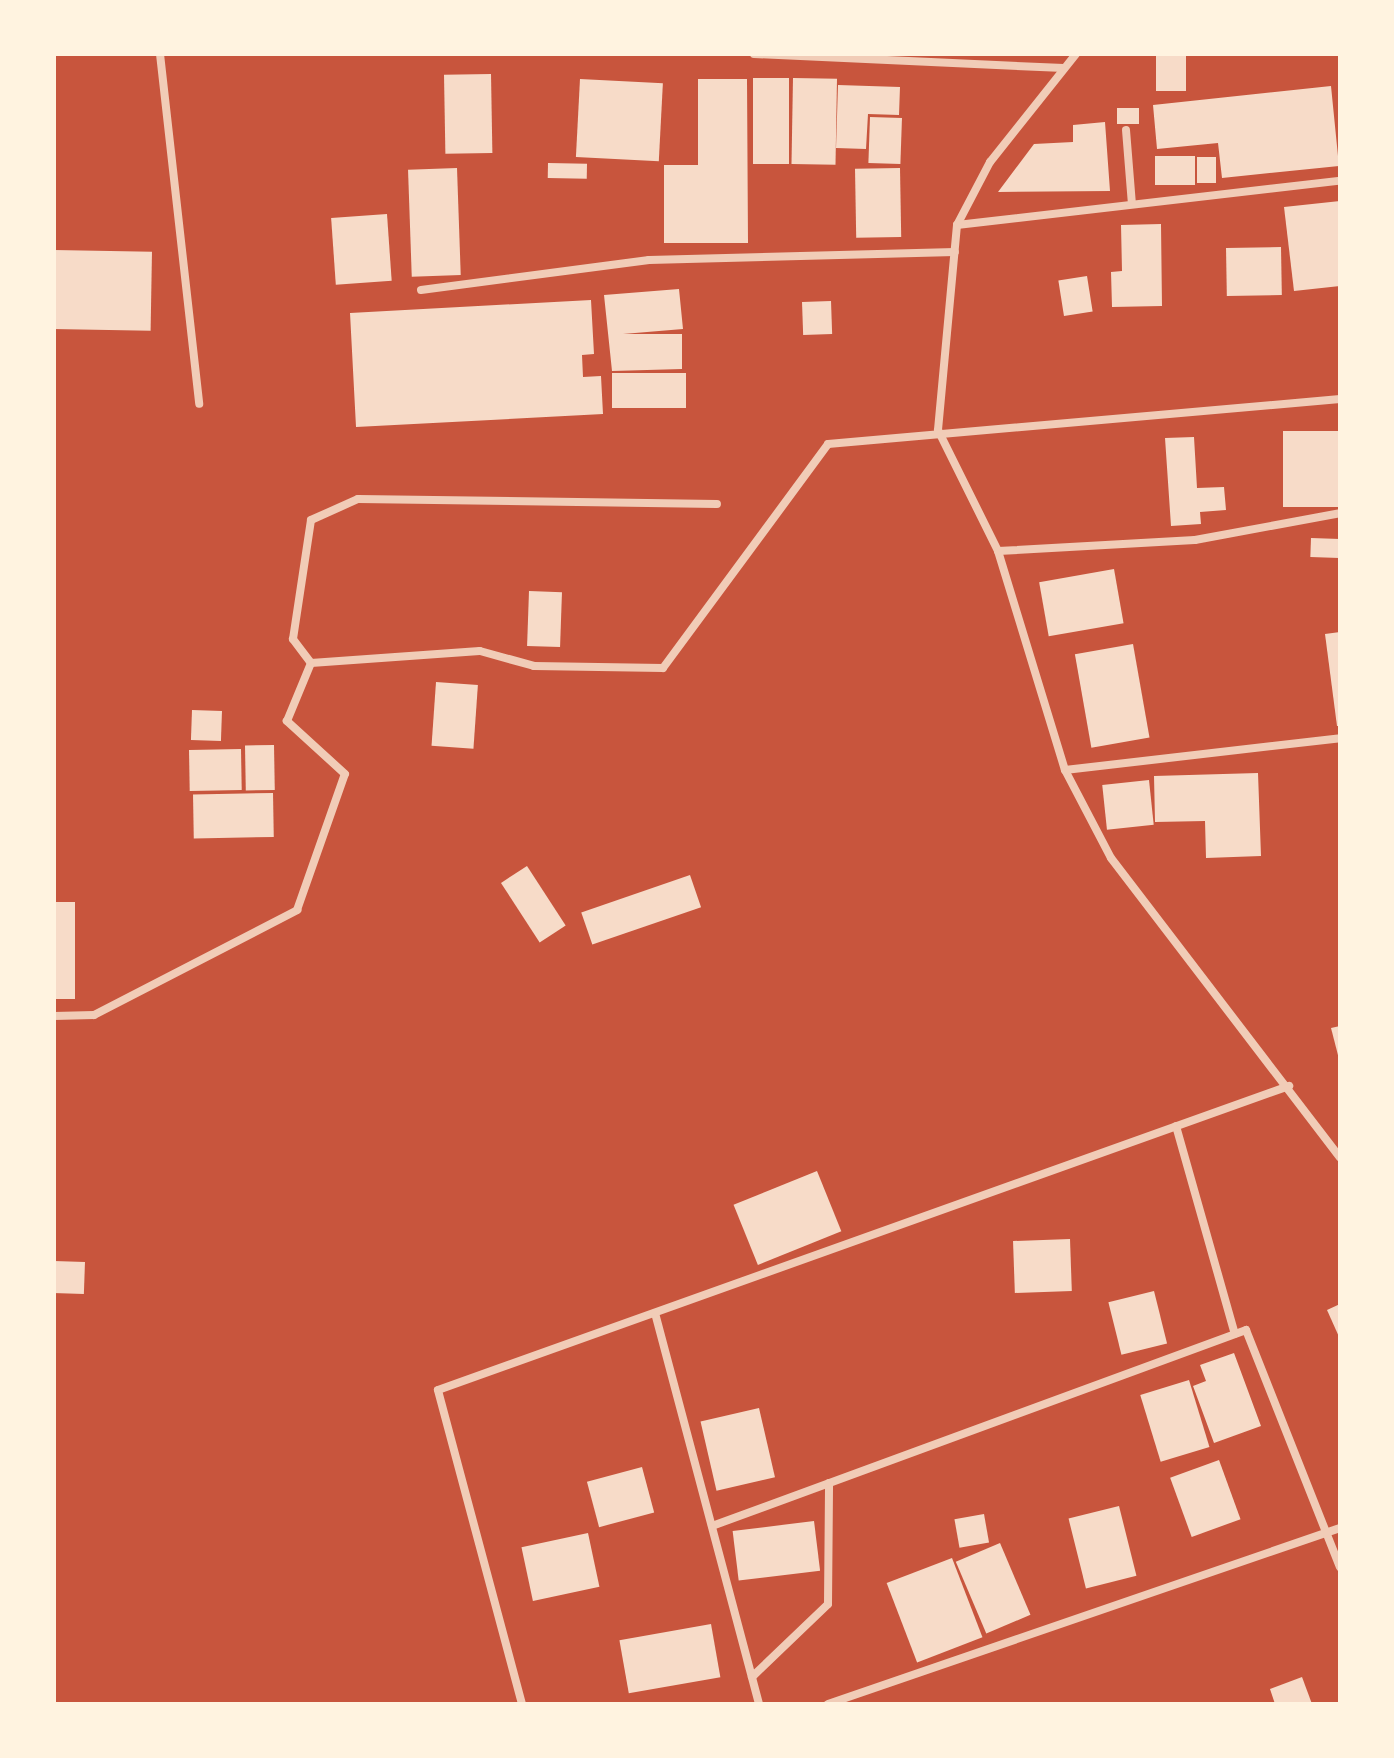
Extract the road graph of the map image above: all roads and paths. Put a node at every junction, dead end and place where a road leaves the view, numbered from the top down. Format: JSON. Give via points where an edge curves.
{"nodes":[{"id":1,"x":160,"y":54,"type":"edge"},
{"id":2,"x":754,"y":54,"type":"edge"},
{"id":3,"x":1076,"y":54,"type":"edge"},
{"id":4,"x":810,"y":55,"type":"edge"},
{"id":5,"x":1064,"y":68,"type":"junction"},
{"id":6,"x":1126,"y":130,"type":"dead end"},
{"id":7,"x":1340,"y":181,"type":"edge"},
{"id":8,"x":1132,"y":204,"type":"junction"},
{"id":9,"x":957,"y":225,"type":"junction"},
{"id":10,"x":955,"y":252,"type":"junction"},
{"id":11,"x":421,"y":290,"type":"dead end"},
{"id":12,"x":1340,"y":399,"type":"edge"},
{"id":13,"x":199,"y":404,"type":"dead end"},
{"id":14,"x":938,"y":430,"type":"junction"},
{"id":15,"x":717,"y":504,"type":"dead end"},
{"id":16,"x":1340,"y":513,"type":"edge"},
{"id":17,"x":998,"y":551,"type":"junction"},
{"id":18,"x":311,"y":663,"type":"junction"},
{"id":19,"x":1340,"y":738,"type":"edge"},
{"id":20,"x":1065,"y":770,"type":"junction"},
{"id":21,"x":54,"y":1016,"type":"edge"},
{"id":22,"x":1289,"y":1086,"type":"junction"},
{"id":23,"x":1176,"y":1126,"type":"junction"},
{"id":24,"x":1340,"y":1157,"type":"edge"},
{"id":25,"x":655,"y":1313,"type":"junction"},
{"id":26,"x":1235,"y":1334,"type":"junction"},
{"id":27,"x":829,"y":1483,"type":"junction"},
{"id":28,"x":712,"y":1526,"type":"junction"},
{"id":29,"x":1340,"y":1528,"type":"edge"},
{"id":30,"x":1329,"y":1532,"type":"junction"},
{"id":31,"x":1340,"y":1567,"type":"edge"},
{"id":32,"x":752,"y":1677,"type":"junction"},
{"id":33,"x":522,"y":1704,"type":"edge"},
{"id":34,"x":759,"y":1704,"type":"edge"},
{"id":35,"x":828,"y":1704,"type":"edge"}],
"edges":[{"from":1,"to":13,"type":"street"},
{"from":2,"to":4,"type":"street"},
{"from":3,"to":5,"type":"street"},
{"from":4,"to":5,"type":"street"},
{"from":5,"to":9,"type":"street","via":[[990,162]]},
{"from":6,"to":8,"type":"street"},
{"from":7,"to":8,"type":"street"},
{"from":8,"to":9,"type":"street"},
{"from":9,"to":10,"type":"street"},
{"from":10,"to":11,"type":"street","via":[[649,260]]},
{"from":10,"to":14,"type":"street"},
{"from":12,"to":14,"type":"street","via":[[1097,425]]},
{"from":14,"to":17,"type":"street"},
{"from":14,"to":18,"type":"street","via":[[828,444],[663,668],[534,666],[480,651]]},
{"from":15,"to":18,"type":"street","via":[[358,499],[311,520],[293,639]]},
{"from":16,"to":17,"type":"street","via":[[1195,540]]},
{"from":17,"to":20,"type":"street"},
{"from":18,"to":21,"type":"street","via":[[287,721],[345,774],[297,910],[94,1015]]},
{"from":19,"to":20,"type":"street"},
{"from":20,"to":22,"type":"street","via":[[1111,858]]},
{"from":22,"to":23,"type":"street"},
{"from":22,"to":24,"type":"street"},
{"from":23,"to":25,"type":"street"},
{"from":23,"to":26,"type":"street"},
{"from":25,"to":28,"type":"street"},
{"from":25,"to":33,"type":"street","via":[[438,1390]]},
{"from":26,"to":27,"type":"street"},
{"from":26,"to":30,"type":"street","via":[[1246,1330]]},
{"from":27,"to":28,"type":"street"},
{"from":27,"to":32,"type":"street","via":[[828,1604]]},
{"from":28,"to":32,"type":"street"},
{"from":29,"to":30,"type":"street"},
{"from":30,"to":31,"type":"street"},
{"from":30,"to":35,"type":"street"},
{"from":32,"to":34,"type":"street"}]}
